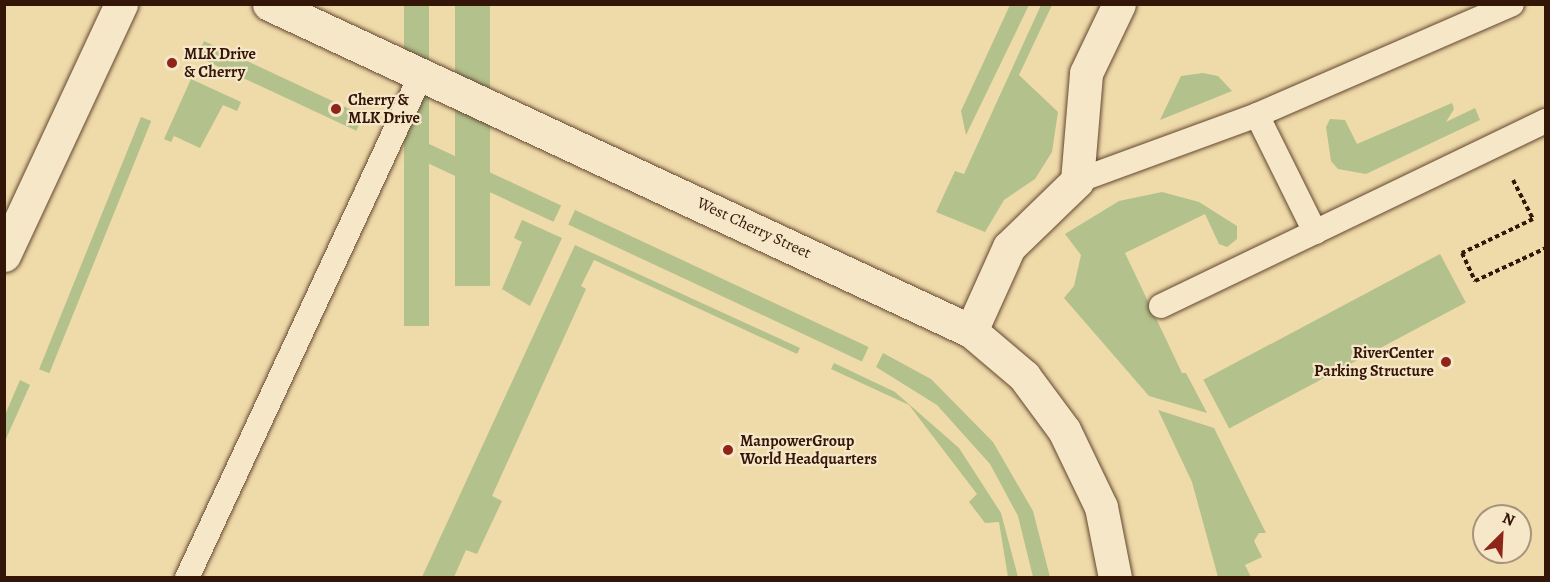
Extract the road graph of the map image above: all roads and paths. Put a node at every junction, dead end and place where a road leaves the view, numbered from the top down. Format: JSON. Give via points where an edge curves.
{"nodes":[{"id":1,"x":121,"y":4,"type":"edge"},
{"id":2,"x":269,"y":4,"type":"edge"},
{"id":3,"x":1119,"y":4,"type":"edge"},
{"id":4,"x":1512,"y":4,"type":"edge"},
{"id":5,"x":421,"y":75,"type":"junction"},
{"id":6,"x":1257,"y":115,"type":"junction"},
{"id":7,"x":1545,"y":121,"type":"edge"},
{"id":8,"x":1509,"y":171,"type":"dead end"},
{"id":9,"x":1077,"y":181,"type":"junction"},
{"id":10,"x":1315,"y":232,"type":"junction"},
{"id":11,"x":1545,"y":248,"type":"edge"},
{"id":12,"x":4,"y":255,"type":"edge"},
{"id":13,"x":1161,"y":306,"type":"dead end"},
{"id":14,"x":971,"y":331,"type":"junction"},
{"id":15,"x":187,"y":578,"type":"edge"},
{"id":16,"x":1115,"y":578,"type":"edge"}],
"edges":[{"from":1,"to":12,"type":"street"},
{"from":2,"to":5,"type":"street","name":"West Cherry Street"},
{"from":3,"to":9,"type":"street","via":[[1086,73]]},
{"from":4,"to":6,"type":"lane"},
{"from":5,"to":14,"type":"street","name":"West Cherry Street"},
{"from":5,"to":15,"type":"lane"},
{"from":6,"to":9,"type":"lane"},
{"from":6,"to":10,"type":"lane"},
{"from":7,"to":10,"type":"lane"},
{"from":8,"to":11,"type":"path","via":[[1533,219],[1462,253],[1475,281]]},
{"from":9,"to":14,"type":"street","via":[[1009,247]]},
{"from":10,"to":13,"type":"lane"},
{"from":14,"to":16,"type":"street","name":"West Cherry Street","via":[[1024,376],[1064,430],[1101,507]]}]}
